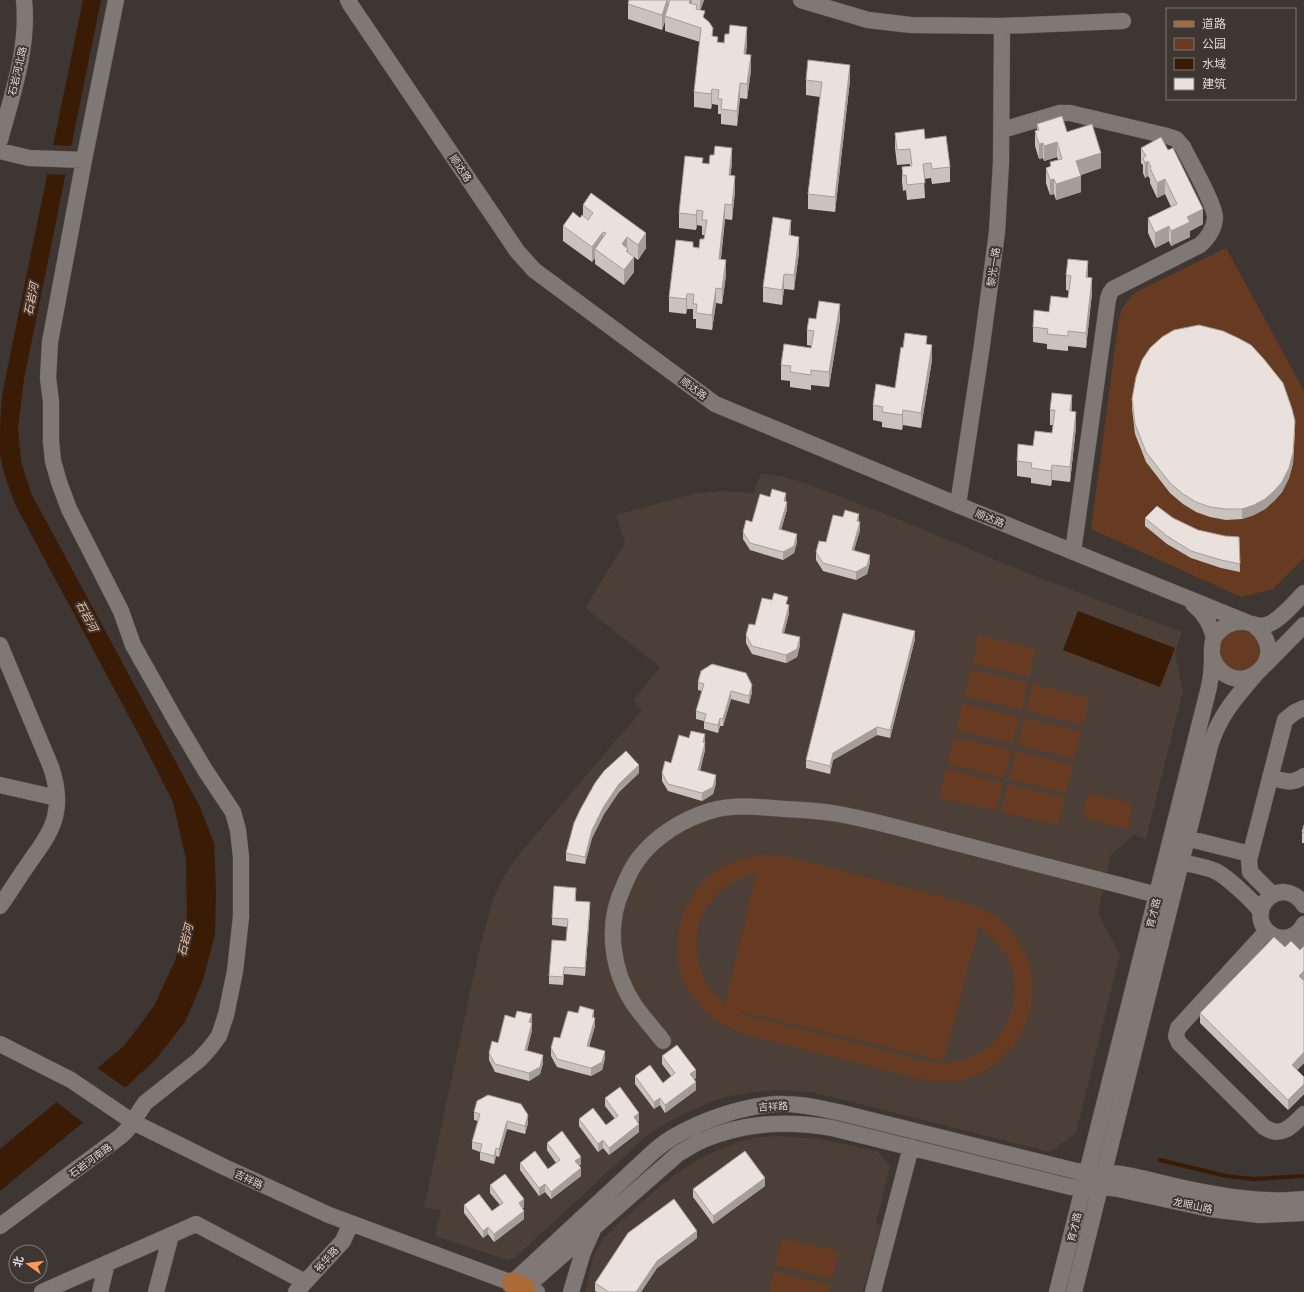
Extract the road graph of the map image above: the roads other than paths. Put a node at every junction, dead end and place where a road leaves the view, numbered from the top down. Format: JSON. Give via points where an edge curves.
{"nodes":[{"id":1,"x":24,"y":0,"type":"edge"},
{"id":2,"x":116,"y":0,"type":"edge"},
{"id":3,"x":348,"y":0,"type":"edge"},
{"id":4,"x":801,"y":0,"type":"edge"},
{"id":5,"x":1123,"y":21,"type":"dead end"},
{"id":6,"x":1002,"y":26,"type":"junction"},
{"id":7,"x":1002,"y":130,"type":"junction"},
{"id":8,"x":0,"y":140,"type":"edge"},
{"id":9,"x":0,"y":151,"type":"edge"},
{"id":10,"x":80,"y":160,"type":"junction"},
{"id":11,"x":958,"y":505,"type":"junction"},
{"id":12,"x":1073,"y":552,"type":"junction"},
{"id":13,"x":1304,"y":593,"type":"edge"},
{"id":14,"x":1178,"y":595,"type":"junction"},
{"id":15,"x":1251,"y":624,"type":"junction"},
{"id":16,"x":1304,"y":625,"type":"edge"},
{"id":17,"x":1214,"y":638,"type":"junction"},
{"id":18,"x":0,"y":644,"type":"edge"},
{"id":19,"x":1212,"y":656,"type":"junction"},
{"id":20,"x":1260,"y":671,"type":"junction"},
{"id":21,"x":1304,"y":708,"type":"edge"},
{"id":22,"x":1304,"y":776,"type":"edge"},
{"id":23,"x":1270,"y":777,"type":"junction"},
{"id":24,"x":0,"y":785,"type":"edge"},
{"id":25,"x":57,"y":798,"type":"junction"},
{"id":26,"x":1186,"y":838,"type":"junction"},
{"id":27,"x":1250,"y":854,"type":"junction"},
{"id":28,"x":1181,"y":862,"type":"junction"},
{"id":29,"x":1157,"y":895,"type":"junction"},
{"id":30,"x":1272,"y":895,"type":"junction"},
{"id":31,"x":1304,"y":904,"type":"edge"},
{"id":32,"x":0,"y":906,"type":"edge"},
{"id":33,"x":1261,"y":913,"type":"junction"},
{"id":34,"x":1304,"y":924,"type":"edge"},
{"id":35,"x":1267,"y":931,"type":"junction"},
{"id":36,"x":1292,"y":936,"type":"junction"},
{"id":37,"x":1304,"y":948,"type":"edge"},
{"id":38,"x":664,"y":1041,"type":"dead end"},
{"id":39,"x":0,"y":1044,"type":"edge"},
{"id":40,"x":1304,"y":1114,"type":"edge"},
{"id":41,"x":133,"y":1122,"type":"junction"},
{"id":42,"x":911,"y":1147,"type":"junction"},
{"id":43,"x":1087,"y":1173,"type":"junction"},
{"id":44,"x":1102,"y":1180,"type":"junction"},
{"id":45,"x":1083,"y":1188,"type":"junction"},
{"id":46,"x":1304,"y":1199,"type":"edge"},
{"id":47,"x":1304,"y":1213,"type":"edge"},
{"id":48,"x":352,"y":1223,"type":"junction"},
{"id":49,"x":0,"y":1226,"type":"edge"},
{"id":50,"x":594,"y":1226,"type":"junction"},
{"id":51,"x":171,"y":1235,"type":"junction"},
{"id":52,"x":107,"y":1262,"type":"junction"},
{"id":53,"x":300,"y":1287,"type":"edge"},
{"id":54,"x":525,"y":1287,"type":"edge"},
{"id":55,"x":42,"y":1292,"type":"edge"},
{"id":56,"x":100,"y":1292,"type":"edge"},
{"id":57,"x":156,"y":1292,"type":"edge"},
{"id":58,"x":571,"y":1292,"type":"edge"},
{"id":59,"x":873,"y":1292,"type":"edge"},
{"id":60,"x":1057,"y":1292,"type":"edge"},
{"id":61,"x":1074,"y":1292,"type":"edge"}],
"edges":[{"from":1,"to":8,"type":"street","name":"石岩河北路","via":[[25,34],[22,55]]},
{"from":2,"to":10,"type":"street","name":"石岩河南路"},
{"from":3,"to":11,"type":"street","name":"顺达路","via":[[517,251],[534,270],[715,404]]},
{"from":4,"to":6,"type":"street","via":[[868,20],[911,25]]},
{"from":5,"to":6,"type":"street"},
{"from":6,"to":7,"type":"street","name":"黎光一路"},
{"from":7,"to":11,"type":"street","name":"黎光一路","via":[[997,232]]},
{"from":7,"to":12,"type":"street","via":[[1060,113],[1070,113],[1176,139],[1183,147],[1212,207],[1214,218],[1212,230],[1200,245],[1110,293]]},
{"from":9,"to":10,"type":"street","via":[[40,159]]},
{"from":10,"to":41,"type":"street","name":"石岩河南路","via":[[48,362],[53,461],[69,509],[121,611],[133,645],[205,770],[233,812],[242,857],[241,917],[235,971],[219,1036],[199,1060],[145,1102]]},
{"from":11,"to":12,"type":"street","name":"顺达路"},
{"from":12,"to":14,"type":"street","name":"顺达路"},
{"from":13,"to":15,"type":"street","via":[[1270,624]]},
{"from":14,"to":15,"type":"street","name":"顺达路"},
{"from":14,"to":17,"type":"street","name":"顺达路","via":[[1190,601],[1206,615]]},
{"from":15,"to":17,"type":"street","via":[[1237,622],[1227,625]]},
{"from":15,"to":20,"type":"street","name":"顺达路","via":[[1262,632],[1269,650],[1268,660]]},
{"from":16,"to":20,"type":"street","name":"育才路"},
{"from":17,"to":19,"type":"street","name":"育才路"},
{"from":18,"to":25,"type":"street","via":[[51,767],[56,782]]},
{"from":19,"to":20,"type":"street","via":[[1216,665],[1229,677],[1248,678]]},
{"from":19,"to":29,"type":"street","name":"育才路","via":[[1209,687]]},
{"from":20,"to":26,"type":"street","name":"育才路","via":[[1230,705],[1215,730]]},
{"from":21,"to":23,"type":"street","via":[[1285,720]]},
{"from":22,"to":23,"type":"street","via":[[1297,781],[1289,782]]},
{"from":23,"to":27,"type":"street"},
{"from":24,"to":25,"type":"street"},
{"from":25,"to":32,"type":"street","via":[[54,819],[45,838]]},
{"from":26,"to":27,"type":"street"},
{"from":26,"to":28,"type":"street","name":"育才路"},
{"from":27,"to":30,"type":"street","via":[[1250,872]]},
{"from":28,"to":33,"type":"street","via":[[1220,874],[1256,905]]},
{"from":28,"to":44,"type":"street","name":"育才路"},
{"from":29,"to":38,"type":"street","via":[[844,815],[765,807],[709,811],[676,826],[647,848],[628,876],[614,911],[612,933],[618,969],[634,1005]]},
{"from":29,"to":43,"type":"street","name":"育才路"},
{"from":30,"to":31,"type":"street","via":[[1287,892],[1294,894]]},
{"from":30,"to":33,"type":"street","via":[[1267,899]]},
{"from":33,"to":35,"type":"street"},
{"from":34,"to":36,"type":"street"},
{"from":35,"to":36,"type":"street","via":[[1277,937]]},
{"from":35,"to":40,"type":"street","via":[[1178,1028],[1176,1036],[1179,1043],[1270,1131],[1291,1128]]},
{"from":36,"to":37,"type":"street"},
{"from":39,"to":41,"type":"street","name":"吉祥路","via":[[71,1080]]},
{"from":41,"to":48,"type":"street","name":"吉祥路","via":[[267,1187]]},
{"from":41,"to":49,"type":"street","name":"石岩河南路","via":[[110,1145]]},
{"from":42,"to":45,"type":"street","name":"吉祥路"},
{"from":42,"to":50,"type":"street","name":"吉祥路","via":[[806,1123],[780,1122],[724,1132],[702,1140],[679,1153]]},
{"from":42,"to":59,"type":"street"},
{"from":43,"to":44,"type":"street","name":"龙眼山路"},
{"from":43,"to":45,"type":"street","name":"育才路"},
{"from":43,"to":54,"type":"street","name":"吉祥路","via":[[809,1106],[778,1104],[752,1107],[698,1124],[674,1136],[653,1152]]},
{"from":44,"to":45,"type":"street","name":"龙眼山路"},
{"from":44,"to":46,"type":"street","name":"龙眼山路","via":[[1121,1174],[1209,1193],[1251,1199]]},
{"from":44,"to":47,"type":"street","name":"龙眼山路","via":[[1118,1189],[1210,1209],[1260,1215]]},
{"from":44,"to":61,"type":"street","name":"育才路"},
{"from":45,"to":60,"type":"street","name":"育才路"},
{"from":48,"to":53,"type":"street","name":"裕华路","via":[[343,1241]]},
{"from":48,"to":54,"type":"street","name":"吉祥路"},
{"from":50,"to":54,"type":"street","name":"吉祥路"},
{"from":50,"to":58,"type":"street"},
{"from":51,"to":52,"type":"street"},
{"from":51,"to":53,"type":"street","via":[[196,1224]]},
{"from":51,"to":57,"type":"street"},
{"from":52,"to":55,"type":"street"},
{"from":52,"to":56,"type":"street"}]}
